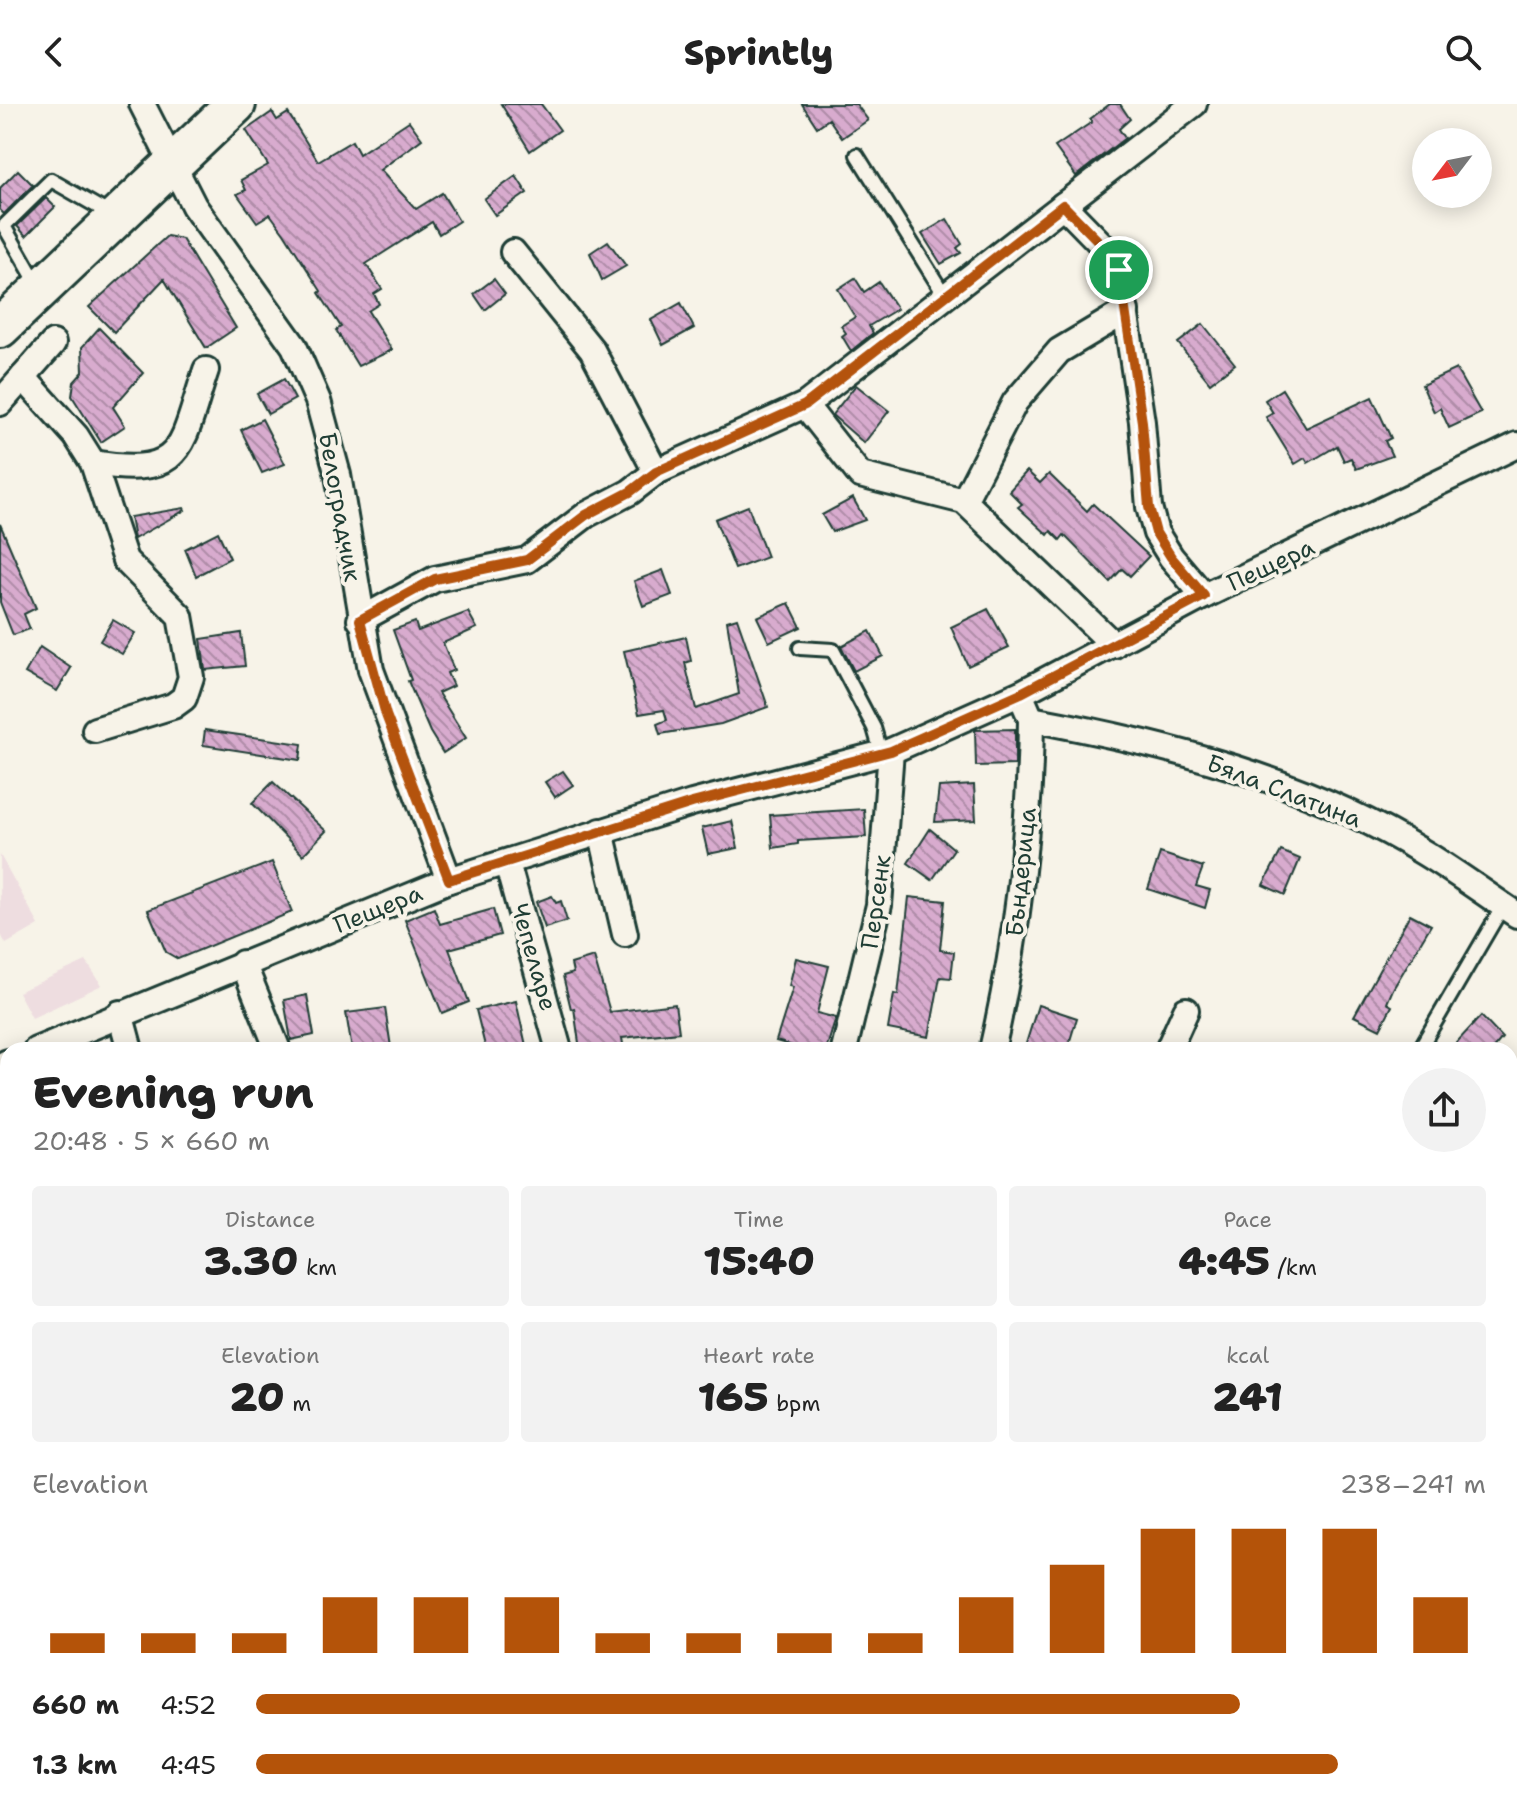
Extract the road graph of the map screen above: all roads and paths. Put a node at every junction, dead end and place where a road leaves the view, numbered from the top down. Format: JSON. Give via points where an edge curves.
{"nodes":[{"id":1,"x":142,"y":104,"type":"edge"},
{"id":2,"x":236,"y":104,"type":"edge"},
{"id":3,"x":1194,"y":104,"type":"edge"},
{"id":4,"x":857,"y":155,"type":"dead end"},
{"id":5,"x":172,"y":163,"type":"junction"},
{"id":6,"x":1063,"y":205,"type":"junction"},
{"id":7,"x":114,"y":216,"type":"junction"},
{"id":8,"x":513,"y":252,"type":"dead end"},
{"id":9,"x":41,"y":289,"type":"junction"},
{"id":10,"x":945,"y":296,"type":"junction"},
{"id":11,"x":1126,"y":311,"type":"junction"},
{"id":12,"x":0,"y":328,"type":"edge"},
{"id":13,"x":53,"y":343,"type":"dead end"},
{"id":14,"x":206,"y":370,"type":"dead end"},
{"id":15,"x":23,"y":377,"type":"junction"},
{"id":16,"x":0,"y":403,"type":"edge"},
{"id":17,"x":805,"y":405,"type":"junction"},
{"id":18,"x":1517,"y":445,"type":"edge"},
{"id":19,"x":93,"y":463,"type":"junction"},
{"id":20,"x":656,"y":472,"type":"junction"},
{"id":21,"x":964,"y":501,"type":"junction"},
{"id":22,"x":1204,"y":596,"type":"junction"},
{"id":23,"x":360,"y":620,"type":"junction"},
{"id":24,"x":1114,"y":645,"type":"junction"},
{"id":25,"x":800,"y":648,"type":"dead end"},
{"id":26,"x":1021,"y":693,"type":"junction"},
{"id":27,"x":1031,"y":719,"type":"junction"},
{"id":28,"x":95,"y":730,"type":"dead end"},
{"id":29,"x":886,"y":752,"type":"junction"},
{"id":30,"x":601,"y":831,"type":"junction"},
{"id":31,"x":507,"y":863,"type":"junction"},
{"id":32,"x":449,"y":880,"type":"junction"},
{"id":33,"x":1510,"y":910,"type":"edge"},
{"id":34,"x":625,"y":934,"type":"dead end"},
{"id":35,"x":243,"y":963,"type":"junction"},
{"id":36,"x":1186,"y":1010,"type":"dead end"},
{"id":37,"x":120,"y":1013,"type":"junction"},
{"id":38,"x":54,"y":1042,"type":"edge"},
{"id":39,"x":128,"y":1042,"type":"edge"},
{"id":40,"x":275,"y":1042,"type":"edge"},
{"id":41,"x":557,"y":1042,"type":"edge"},
{"id":42,"x":846,"y":1042,"type":"edge"},
{"id":43,"x":994,"y":1042,"type":"edge"},
{"id":44,"x":1172,"y":1042,"type":"edge"},
{"id":45,"x":1424,"y":1042,"type":"edge"}],
"edges":[{"from":1,"to":5,"type":"street","name":"Белоградчик"},
{"from":2,"to":5,"type":"main road"},
{"from":3,"to":6,"type":"street"},
{"from":4,"to":10,"type":"lane"},
{"from":5,"to":7,"type":"main road"},
{"from":5,"to":23,"type":"street","name":"Белоградчик","via":[[194,206],[294,346],[307,374],[329,436]]},
{"from":6,"to":10,"type":"street"},
{"from":6,"to":11,"type":"street","via":[[1119,270]]},
{"from":7,"to":9,"type":"main road"},
{"from":7,"to":9,"type":"lane","via":[[51,180],[4,226]]},
{"from":8,"to":20,"type":"street","via":[[592,350]]},
{"from":9,"to":12,"type":"main road"},
{"from":10,"to":17,"type":"street"},
{"from":11,"to":21,"type":"street","via":[[1059,351],[1015,402]]},
{"from":11,"to":22,"type":"street","via":[[1156,533]]},
{"from":13,"to":15,"type":"street"},
{"from":14,"to":19,"type":"street","via":[[181,442],[165,463],[143,469]]},
{"from":15,"to":16,"type":"street"},
{"from":15,"to":19,"type":"street"},
{"from":17,"to":20,"type":"street"},
{"from":17,"to":21,"type":"street","via":[[860,475]]},
{"from":18,"to":22,"type":"street","name":"Пещера"},
{"from":19,"to":28,"type":"street","via":[[125,560],[180,616],[191,677],[184,698],[173,706]]},
{"from":20,"to":23,"type":"street","via":[[527,560],[435,579]]},
{"from":21,"to":24,"type":"street"},
{"from":22,"to":24,"type":"street","name":"Пещера"},
{"from":23,"to":32,"type":"street","name":"Белоградчик","via":[[386,715]]},
{"from":24,"to":26,"type":"street","name":"Пещера"},
{"from":25,"to":29,"type":"lane","via":[[833,650]]},
{"from":26,"to":27,"type":"street","name":"Бъндерица"},
{"from":26,"to":29,"type":"street","name":"Пещера"},
{"from":27,"to":33,"type":"street","name":"Бяла Слатина","via":[[1127,736],[1291,788],[1425,853]]},
{"from":27,"to":43,"type":"street","name":"Бъндерица","via":[[1027,843],[1011,968]]},
{"from":29,"to":30,"type":"street","name":"Пещера"},
{"from":29,"to":42,"type":"street","name":"Персенк","via":[[879,905]]},
{"from":30,"to":31,"type":"street","name":"Пещера"},
{"from":30,"to":34,"type":"street"},
{"from":31,"to":32,"type":"street","name":"Пещера"},
{"from":31,"to":41,"type":"street","name":"Чепеларе"},
{"from":32,"to":35,"type":"street","name":"Пещера"},
{"from":33,"to":45,"type":"lane"},
{"from":35,"to":37,"type":"street","name":"Пещера"},
{"from":35,"to":40,"type":"street"},
{"from":36,"to":44,"type":"street"},
{"from":37,"to":38,"type":"street","name":"Пещера"},
{"from":37,"to":39,"type":"street"}]}
